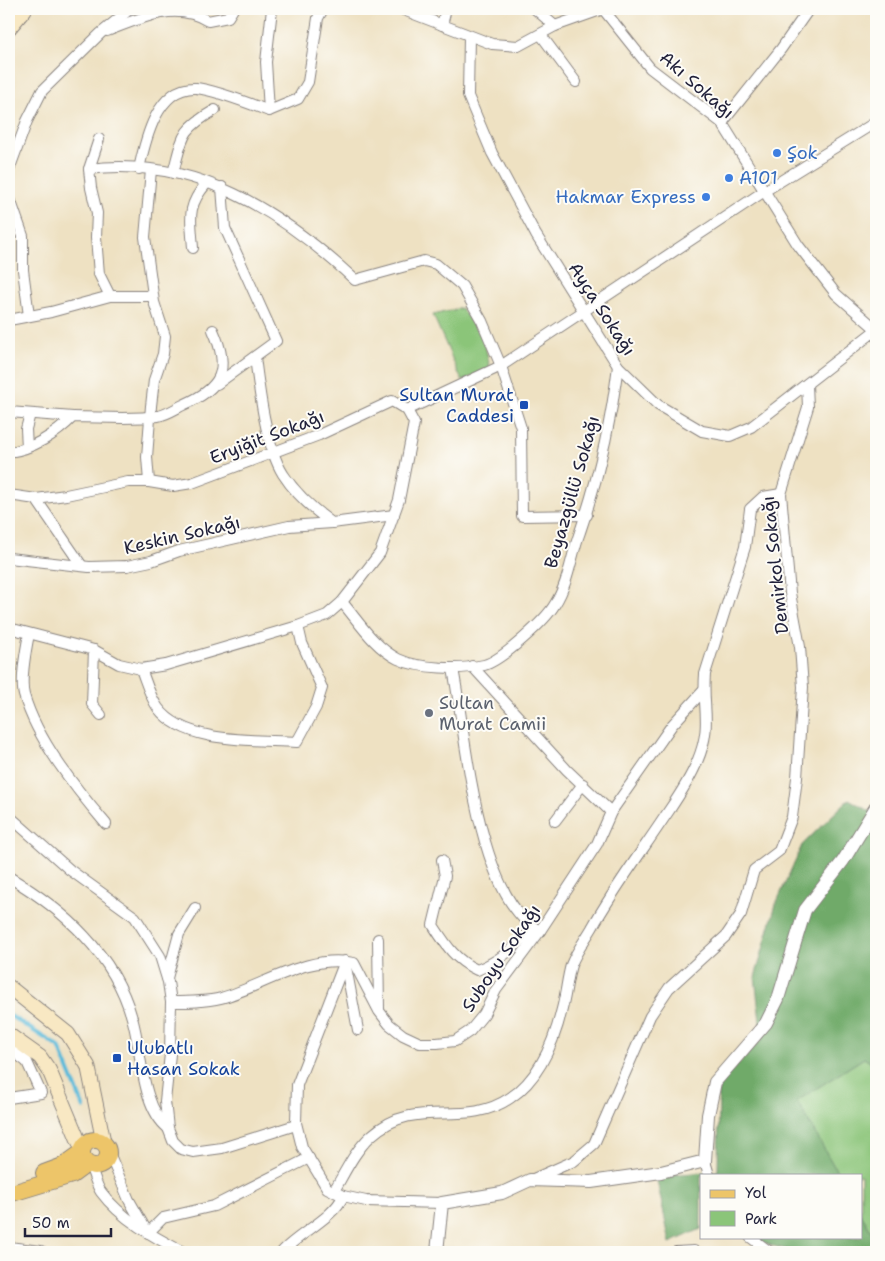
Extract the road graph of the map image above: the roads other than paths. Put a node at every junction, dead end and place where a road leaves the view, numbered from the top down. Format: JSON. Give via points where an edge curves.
{"nodes":[{"id":1,"x":25,"y":9,"type":"edge"},
{"id":2,"x":130,"y":9,"type":"edge"},
{"id":3,"x":233,"y":9,"type":"edge"},
{"id":4,"x":272,"y":9,"type":"edge"},
{"id":5,"x":323,"y":9,"type":"edge"},
{"id":6,"x":401,"y":9,"type":"edge"},
{"id":7,"x":446,"y":9,"type":"edge"},
{"id":8,"x":534,"y":9,"type":"edge"},
{"id":9,"x":603,"y":9,"type":"edge"},
{"id":10,"x":809,"y":9,"type":"edge"},
{"id":11,"x":442,"y":25,"type":"junction"},
{"id":12,"x":555,"y":26,"type":"junction"},
{"id":13,"x":9,"y":28,"type":"edge"},
{"id":14,"x":101,"y":33,"type":"junction"},
{"id":15,"x":541,"y":35,"type":"junction"},
{"id":16,"x":469,"y":36,"type":"junction"},
{"id":17,"x":576,"y":82,"type":"dead end"},
{"id":18,"x":215,"y":110,"type":"dead end"},
{"id":19,"x":269,"y":112,"type":"junction"},
{"id":20,"x":876,"y":122,"type":"edge"},
{"id":21,"x":722,"y":123,"type":"junction"},
{"id":22,"x":99,"y":138,"type":"dead end"},
{"id":23,"x":13,"y":147,"type":"edge"},
{"id":24,"x":89,"y":169,"type":"junction"},
{"id":25,"x":139,"y":169,"type":"junction"},
{"id":26,"x":9,"y":170,"type":"edge"},
{"id":27,"x":151,"y":170,"type":"junction"},
{"id":28,"x":173,"y":173,"type":"junction"},
{"id":29,"x":206,"y":184,"type":"junction"},
{"id":30,"x":222,"y":187,"type":"junction"},
{"id":31,"x":9,"y":190,"type":"edge"},
{"id":32,"x":763,"y":192,"type":"junction"},
{"id":33,"x":193,"y":248,"type":"dead end"},
{"id":34,"x":110,"y":296,"type":"junction"},
{"id":35,"x":153,"y":296,"type":"junction"},
{"id":36,"x":583,"y":310,"type":"junction"},
{"id":37,"x":29,"y":316,"type":"junction"},
{"id":38,"x":9,"y":320,"type":"edge"},
{"id":39,"x":213,"y":330,"type":"dead end"},
{"id":40,"x":876,"y":330,"type":"edge"},
{"id":41,"x":255,"y":357,"type":"junction"},
{"id":42,"x":501,"y":366,"type":"junction"},
{"id":43,"x":618,"y":366,"type":"junction"},
{"id":44,"x":807,"y":384,"type":"junction"},
{"id":45,"x":215,"y":386,"type":"junction"},
{"id":46,"x":407,"y":410,"type":"junction"},
{"id":47,"x":9,"y":412,"type":"edge"},
{"id":48,"x":30,"y":414,"type":"junction"},
{"id":49,"x":151,"y":416,"type":"junction"},
{"id":50,"x":73,"y":417,"type":"junction"},
{"id":51,"x":27,"y":447,"type":"junction"},
{"id":52,"x":9,"y":452,"type":"edge"},
{"id":53,"x":274,"y":452,"type":"junction"},
{"id":54,"x":149,"y":482,"type":"junction"},
{"id":55,"x":9,"y":494,"type":"edge"},
{"id":56,"x":781,"y":494,"type":"junction"},
{"id":57,"x":36,"y":499,"type":"junction"},
{"id":58,"x":394,"y":515,"type":"junction"},
{"id":59,"x":587,"y":515,"type":"junction"},
{"id":60,"x":332,"y":523,"type":"junction"},
{"id":61,"x":9,"y":558,"type":"edge"},
{"id":62,"x":82,"y":566,"type":"junction"},
{"id":63,"x":342,"y":602,"type":"junction"},
{"id":64,"x":298,"y":626,"type":"junction"},
{"id":65,"x":9,"y":628,"type":"edge"},
{"id":66,"x":29,"y":634,"type":"junction"},
{"id":67,"x":94,"y":650,"type":"junction"},
{"id":68,"x":472,"y":666,"type":"junction"},
{"id":69,"x":141,"y":669,"type":"junction"},
{"id":70,"x":453,"y":669,"type":"junction"},
{"id":71,"x":704,"y":690,"type":"junction"},
{"id":72,"x":101,"y":715,"type":"dead end"},
{"id":73,"x":583,"y":784,"type":"junction"},
{"id":74,"x":876,"y":807,"type":"edge"},
{"id":75,"x":610,"y":812,"type":"junction"},
{"id":76,"x":9,"y":816,"type":"edge"},
{"id":77,"x":555,"y":820,"type":"dead end"},
{"id":78,"x":106,"y":824,"type":"dead end"},
{"id":79,"x":442,"y":860,"type":"dead end"},
{"id":80,"x":9,"y":877,"type":"edge"},
{"id":81,"x":195,"y":908,"type":"dead end"},
{"id":82,"x":536,"y":929,"type":"junction"},
{"id":83,"x":378,"y":939,"type":"dead end"},
{"id":84,"x":345,"y":961,"type":"junction"},
{"id":85,"x":167,"y":978,"type":"junction"},
{"id":86,"x":9,"y":986,"type":"edge"},
{"id":87,"x":171,"y":1002,"type":"junction"},
{"id":88,"x":378,"y":1011,"type":"junction"},
{"id":89,"x":358,"y":1030,"type":"dead end"},
{"id":90,"x":9,"y":1035,"type":"edge"},
{"id":91,"x":9,"y":1048,"type":"edge"},
{"id":92,"x":9,"y":1098,"type":"edge"},
{"id":93,"x":296,"y":1125,"type":"junction"},
{"id":94,"x":168,"y":1128,"type":"junction"},
{"id":95,"x":106,"y":1146,"type":"junction"},
{"id":96,"x":85,"y":1158,"type":"junction"},
{"id":97,"x":309,"y":1158,"type":"junction"},
{"id":98,"x":706,"y":1161,"type":"junction"},
{"id":99,"x":709,"y":1174,"type":"edge"},
{"id":100,"x":530,"y":1180,"type":"junction"},
{"id":101,"x":9,"y":1185,"type":"edge"},
{"id":102,"x":334,"y":1191,"type":"junction"},
{"id":103,"x":9,"y":1194,"type":"edge"},
{"id":104,"x":343,"y":1196,"type":"junction"},
{"id":105,"x":442,"y":1204,"type":"junction"},
{"id":106,"x":148,"y":1233,"type":"junction"},
{"id":107,"x":751,"y":1238,"type":"edge"},
{"id":108,"x":9,"y":1247,"type":"edge"},
{"id":109,"x":40,"y":1250,"type":"dead end"},
{"id":110,"x":694,"y":1251,"type":"edge"},
{"id":111,"x":183,"y":1252,"type":"edge"},
{"id":112,"x":282,"y":1252,"type":"edge"},
{"id":113,"x":437,"y":1252,"type":"edge"},
{"id":114,"x":676,"y":1252,"type":"edge"},
{"id":115,"x":770,"y":1252,"type":"edge"}],
"edges":[{"from":1,"to":13,"type":"main road"},
{"from":2,"to":14,"type":"street"},
{"from":3,"to":14,"type":"street","via":[[228,17],[208,21],[198,14],[172,10]]},
{"from":4,"to":19,"type":"street","via":[[266,62]]},
{"from":5,"to":19,"type":"street","via":[[318,18],[308,82],[298,99]]},
{"from":6,"to":11,"type":"street"},
{"from":7,"to":11,"type":"street"},
{"from":8,"to":12,"type":"street"},
{"from":9,"to":12,"type":"street"},
{"from":9,"to":21,"type":"street","name":"Akı Sokağı","via":[[650,68]]},
{"from":10,"to":21,"type":"street"},
{"from":11,"to":16,"type":"street"},
{"from":12,"to":15,"type":"street"},
{"from":14,"to":23,"type":"street","via":[[42,91]]},
{"from":15,"to":16,"type":"street","via":[[518,46],[492,44]]},
{"from":15,"to":17,"type":"street"},
{"from":16,"to":36,"type":"street","name":"Ayça Sokağı","via":[[468,96],[492,153],[536,235]]},
{"from":18,"to":28,"type":"street","via":[[194,122],[183,136]]},
{"from":19,"to":25,"type":"street","via":[[195,88],[172,95],[152,119]]},
{"from":20,"to":32,"type":"street"},
{"from":21,"to":32,"type":"street","name":"Akı Sokağı"},
{"from":22,"to":24,"type":"street"},
{"from":23,"to":26,"type":"street"},
{"from":24,"to":25,"type":"street","via":[[112,166]]},
{"from":24,"to":34,"type":"street","via":[[97,213],[99,274]]},
{"from":25,"to":27,"type":"street"},
{"from":27,"to":28,"type":"street"},
{"from":27,"to":35,"type":"street","via":[[145,237]]},
{"from":28,"to":29,"type":"street"},
{"from":29,"to":30,"type":"street"},
{"from":29,"to":33,"type":"street","via":[[195,197],[190,210]]},
{"from":30,"to":41,"type":"street","via":[[225,228],[276,341]]},
{"from":30,"to":42,"type":"street","via":[[287,223],[355,280],[424,261],[436,264],[462,286],[482,321]]},
{"from":31,"to":37,"type":"street","via":[[23,236],[23,270]]},
{"from":32,"to":36,"type":"street"},
{"from":32,"to":40,"type":"street","name":"Akı Sokağı","via":[[836,294]]},
{"from":34,"to":35,"type":"street"},
{"from":34,"to":37,"type":"street"},
{"from":35,"to":49,"type":"street","via":[[165,336],[154,380]]},
{"from":36,"to":42,"type":"street"},
{"from":36,"to":43,"type":"street","name":"Ayça Sokağı"},
{"from":37,"to":38,"type":"street"},
{"from":39,"to":45,"type":"street","via":[[220,344],[221,376]]},
{"from":40,"to":44,"type":"street","name":"Ayça Sokağı"},
{"from":41,"to":45,"type":"street"},
{"from":41,"to":53,"type":"street","via":[[260,402]]},
{"from":42,"to":46,"type":"street"},
{"from":42,"to":59,"type":"street","via":[[521,428],[522,516]]},
{"from":43,"to":44,"type":"street","name":"Ayça Sokağı","via":[[658,405],[702,431],[730,436],[752,427]]},
{"from":43,"to":59,"type":"street","name":"Beyazgüllü Sokağı","via":[[612,411]]},
{"from":44,"to":56,"type":"street","name":"Demirkol Sokağı","via":[[808,407]]},
{"from":45,"to":49,"type":"street","via":[[196,400],[160,416]]},
{"from":46,"to":53,"type":"street","name":"Eryiğit Sokağı","via":[[392,401]]},
{"from":46,"to":58,"type":"street","via":[[414,423]]},
{"from":47,"to":48,"type":"street"},
{"from":48,"to":50,"type":"street"},
{"from":48,"to":51,"type":"street","via":[[26,429]]},
{"from":49,"to":50,"type":"street"},
{"from":49,"to":54,"type":"street","via":[[147,457]]},
{"from":50,"to":51,"type":"street","via":[[58,433]]},
{"from":51,"to":52,"type":"street"},
{"from":53,"to":54,"type":"street","name":"Eryiğit Sokağı","via":[[192,483],[173,486]]},
{"from":53,"to":60,"type":"street","via":[[282,473],[297,492]]},
{"from":54,"to":57,"type":"street","name":"Eryiğit Sokağı","via":[[128,482]]},
{"from":55,"to":57,"type":"street","name":"Eryiğit Sokağı"},
{"from":56,"to":71,"type":"street","via":[[763,496],[750,508],[746,547],[705,674]]},
{"from":56,"to":100,"type":"street","name":"Demirkol Sokağı","via":[[803,687],[792,817],[779,851],[754,870],[741,914],[726,936],[669,988],[650,1016],[594,1144],[574,1161]]},
{"from":57,"to":62,"type":"street"},
{"from":58,"to":60,"type":"street","name":"Keskin Sokağı"},
{"from":58,"to":63,"type":"street","via":[[380,553]]},
{"from":59,"to":68,"type":"street","name":"Beyazgüllü Sokağı","via":[[555,604],[527,636],[486,665]]},
{"from":60,"to":62,"type":"street","name":"Keskin Sokağı","via":[[289,526],[179,550],[127,566]]},
{"from":61,"to":62,"type":"street","name":"Keskin Sokağı"},
{"from":63,"to":64,"type":"street","via":[[327,615]]},
{"from":63,"to":70,"type":"street","name":"Beyazgüllü Sokağı","via":[[371,637],[398,659]]},
{"from":64,"to":69,"type":"street","via":[[166,665]]},
{"from":64,"to":69,"type":"street","via":[[302,644],[322,688],[316,707],[296,742],[208,735],[180,727],[159,709]]},
{"from":65,"to":66,"type":"street"},
{"from":66,"to":67,"type":"street"},
{"from":66,"to":78,"type":"street","via":[[23,694],[44,739],[74,787]]},
{"from":67,"to":69,"type":"street","via":[[119,664]]},
{"from":67,"to":72,"type":"street","via":[[92,704]]},
{"from":68,"to":70,"type":"street","name":"Beyazgüllü Sokağı"},
{"from":68,"to":73,"type":"street"},
{"from":70,"to":82,"type":"street","via":[[468,769],[490,856],[508,898]]},
{"from":71,"to":75,"type":"street","name":"Suboyu Sokağı","via":[[672,725]]},
{"from":71,"to":102,"type":"street","via":[[707,733],[697,763],[682,791],[602,911],[572,964],[552,1043],[533,1078],[512,1098],[494,1108],[463,1115],[402,1116],[386,1125],[371,1135],[357,1152]]},
{"from":73,"to":75,"type":"street"},
{"from":73,"to":77,"type":"street"},
{"from":74,"to":98,"type":"street","via":[[843,861],[806,910],[778,999],[766,1023],[715,1082],[708,1115]]},
{"from":75,"to":82,"type":"street","name":"Suboyu Sokağı","via":[[597,844]]},
{"from":76,"to":85,"type":"street","via":[[70,870],[135,917],[160,956]]},
{"from":79,"to":82,"type":"street","via":[[444,876],[434,925],[448,949],[463,964],[477,970],[491,964]]},
{"from":80,"to":94,"type":"street","via":[[70,921],[96,947],[116,977],[132,1016],[151,1106],[158,1120]]},
{"from":81,"to":85,"type":"street","via":[[178,934]]},
{"from":82,"to":88,"type":"street","name":"Suboyu Sokağı","via":[[484,1014],[470,1031],[454,1041],[420,1043],[390,1024]]},
{"from":83,"to":88,"type":"street"},
{"from":84,"to":87,"type":"street","via":[[319,963],[290,971],[221,998]]},
{"from":84,"to":88,"type":"street","name":"Suboyu Sokağı","via":[[354,963],[358,968]]},
{"from":84,"to":89,"type":"street"},
{"from":84,"to":93,"type":"street","via":[[297,1084]]},
{"from":85,"to":87,"type":"street"},
{"from":86,"to":95,"type":"main road","via":[[68,1034],[88,1066]]},
{"from":87,"to":94,"type":"street","via":[[165,1101]]},
{"from":90,"to":96,"type":"main road","via":[[40,1057]]},
{"from":91,"to":92,"type":"street","via":[[27,1062],[41,1093]]},
{"from":93,"to":94,"type":"street","via":[[222,1148],[193,1152],[181,1149],[173,1141]]},
{"from":93,"to":97,"type":"street","via":[[297,1135]]},
{"from":95,"to":96,"type":"main road","via":[[92,1140]]},
{"from":95,"to":96,"type":"main road","via":[[106,1161],[99,1166]]},
{"from":95,"to":106,"type":"street","via":[[129,1200]]},
{"from":96,"to":101,"type":"main road"},
{"from":96,"to":103,"type":"main road","via":[[72,1175]]},
{"from":96,"to":106,"type":"street","via":[[100,1191]]},
{"from":97,"to":102,"type":"street","via":[[327,1188]]},
{"from":97,"to":106,"type":"street","via":[[214,1206],[163,1218]]},
{"from":98,"to":99,"type":"street"},
{"from":98,"to":100,"type":"street","via":[[660,1172],[591,1182]]},
{"from":100,"to":105,"type":"street","via":[[502,1193]]},
{"from":102,"to":104,"type":"street"},
{"from":104,"to":105,"type":"street","via":[[366,1201]]},
{"from":104,"to":112,"type":"street","via":[[335,1209]]},
{"from":105,"to":113,"type":"street"},
{"from":106,"to":111,"type":"street"},
{"from":107,"to":115,"type":"street"},
{"from":108,"to":109,"type":"street"},
{"from":110,"to":114,"type":"street"}]}
